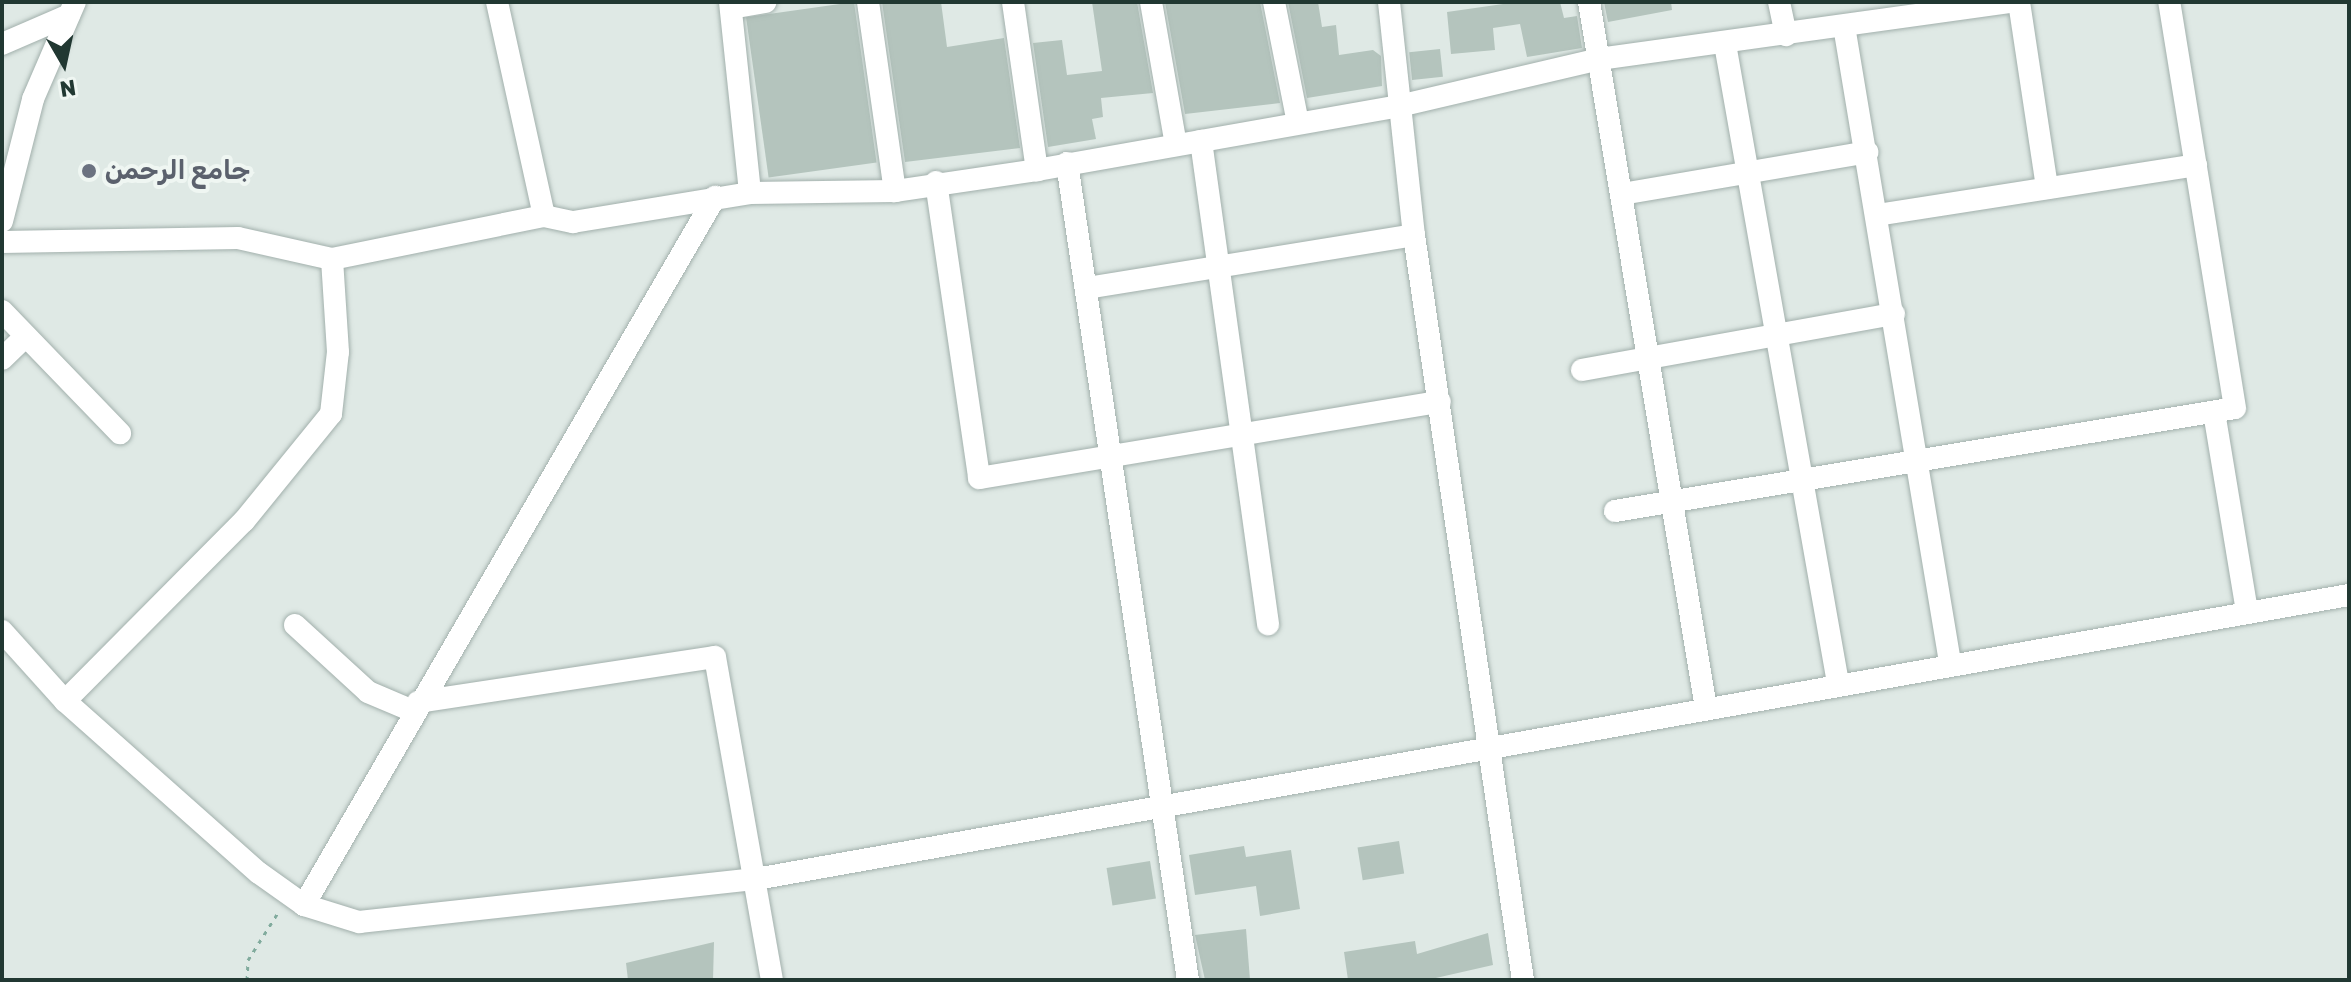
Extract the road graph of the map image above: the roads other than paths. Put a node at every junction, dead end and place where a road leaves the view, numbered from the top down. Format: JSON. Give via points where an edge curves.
{"nodes":[{"id":1,"x":497,"y":2,"type":"edge"},
{"id":2,"x":765,"y":2,"type":"edge"},
{"id":3,"x":868,"y":2,"type":"edge"},
{"id":4,"x":1013,"y":2,"type":"edge"},
{"id":5,"x":1151,"y":2,"type":"edge"},
{"id":6,"x":1274,"y":2,"type":"edge"},
{"id":7,"x":1389,"y":2,"type":"edge"},
{"id":8,"x":1589,"y":2,"type":"edge"},
{"id":9,"x":1779,"y":2,"type":"edge"},
{"id":10,"x":2009,"y":2,"type":"edge"},
{"id":11,"x":2019,"y":2,"type":"edge"},
{"id":12,"x":2169,"y":2,"type":"edge"},
{"id":13,"x":730,"y":5,"type":"edge"},
{"id":14,"x":72,"y":9,"type":"edge"},
{"id":15,"x":1844,"y":26,"type":"junction"},
{"id":16,"x":1786,"y":35,"type":"junction"},
{"id":17,"x":2,"y":44,"type":"edge"},
{"id":18,"x":1725,"y":44,"type":"junction"},
{"id":19,"x":1599,"y":59,"type":"junction"},
{"id":20,"x":1399,"y":106,"type":"junction"},
{"id":21,"x":1298,"y":123,"type":"junction"},
{"id":22,"x":1201,"y":141,"type":"junction"},
{"id":23,"x":1176,"y":145,"type":"junction"},
{"id":24,"x":1867,"y":152,"type":"junction"},
{"id":25,"x":1067,"y":163,"type":"junction"},
{"id":26,"x":2196,"y":165,"type":"junction"},
{"id":27,"x":1037,"y":170,"type":"junction"},
{"id":28,"x":1743,"y":173,"type":"junction"},
{"id":29,"x":936,"y":182,"type":"junction"},
{"id":30,"x":2047,"y":188,"type":"junction"},
{"id":31,"x":895,"y":191,"type":"junction"},
{"id":32,"x":750,"y":193,"type":"junction"},
{"id":33,"x":1622,"y":194,"type":"junction"},
{"id":34,"x":715,"y":197,"type":"junction"},
{"id":35,"x":1877,"y":215,"type":"junction"},
{"id":36,"x":544,"y":216,"type":"junction"},
{"id":37,"x":2,"y":221,"type":"edge"},
{"id":38,"x":1414,"y":235,"type":"junction"},
{"id":39,"x":2,"y":242,"type":"edge"},
{"id":40,"x":332,"y":259,"type":"junction"},
{"id":41,"x":1219,"y":266,"type":"junction"},
{"id":42,"x":1087,"y":288,"type":"junction"},
{"id":43,"x":2,"y":311,"type":"edge"},
{"id":44,"x":1894,"y":314,"type":"junction"},
{"id":45,"x":1772,"y":334,"type":"junction"},
{"id":46,"x":26,"y":336,"type":"junction"},
{"id":47,"x":1649,"y":357,"type":"junction"},
{"id":48,"x":2,"y":359,"type":"edge"},
{"id":49,"x":1582,"y":370,"type":"dead end"},
{"id":50,"x":1440,"y":402,"type":"junction"},
{"id":51,"x":2214,"y":412,"type":"junction"},
{"id":52,"x":120,"y":433,"type":"dead end"},
{"id":53,"x":1243,"y":434,"type":"junction"},
{"id":54,"x":1113,"y":455,"type":"junction"},
{"id":55,"x":1919,"y":463,"type":"junction"},
{"id":56,"x":1798,"y":482,"type":"junction"},
{"id":57,"x":1674,"y":502,"type":"junction"},
{"id":58,"x":1615,"y":511,"type":"dead end"},
{"id":59,"x":2349,"y":595,"type":"edge"},
{"id":60,"x":2247,"y":612,"type":"junction"},
{"id":61,"x":1268,"y":624,"type":"dead end"},
{"id":62,"x":295,"y":625,"type":"dead end"},
{"id":63,"x":2,"y":631,"type":"edge"},
{"id":64,"x":1950,"y":662,"type":"junction"},
{"id":65,"x":1838,"y":683,"type":"junction"},
{"id":66,"x":65,"y":701,"type":"junction"},
{"id":67,"x":416,"y":707,"type":"junction"},
{"id":68,"x":1706,"y":708,"type":"junction"},
{"id":69,"x":1491,"y":749,"type":"junction"},
{"id":70,"x":1160,"y":811,"type":"junction"},
{"id":71,"x":756,"y":879,"type":"junction"},
{"id":72,"x":296,"y":899,"type":"junction"},
{"id":73,"x":772,"y":980,"type":"edge"},
{"id":74,"x":1188,"y":980,"type":"edge"},
{"id":75,"x":1523,"y":980,"type":"edge"}],
"edges":[{"from":1,"to":36,"type":"street"},
{"from":2,"to":13,"type":"street"},
{"from":3,"to":31,"type":"street"},
{"from":4,"to":27,"type":"street"},
{"from":5,"to":23,"type":"street"},
{"from":6,"to":21,"type":"street"},
{"from":7,"to":20,"type":"street"},
{"from":8,"to":19,"type":"street"},
{"from":9,"to":16,"type":"street"},
{"from":10,"to":15,"type":"street"},
{"from":11,"to":30,"type":"street"},
{"from":12,"to":26,"type":"street"},
{"from":13,"to":32,"type":"street"},
{"from":14,"to":17,"type":"street"},
{"from":14,"to":37,"type":"street","via":[[33,99]]},
{"from":15,"to":16,"type":"street"},
{"from":15,"to":24,"type":"street"},
{"from":16,"to":18,"type":"street"},
{"from":18,"to":19,"type":"street"},
{"from":18,"to":28,"type":"street"},
{"from":19,"to":20,"type":"street"},
{"from":19,"to":33,"type":"street"},
{"from":20,"to":21,"type":"street"},
{"from":20,"to":38,"type":"street"},
{"from":21,"to":22,"type":"street"},
{"from":22,"to":23,"type":"street"},
{"from":22,"to":41,"type":"street"},
{"from":23,"to":25,"type":"street"},
{"from":24,"to":28,"type":"street"},
{"from":24,"to":35,"type":"street"},
{"from":25,"to":27,"type":"street"},
{"from":25,"to":42,"type":"street"},
{"from":26,"to":30,"type":"street"},
{"from":26,"to":51,"type":"street","via":[[2235,408]]},
{"from":27,"to":29,"type":"street"},
{"from":28,"to":33,"type":"street"},
{"from":28,"to":45,"type":"street"},
{"from":29,"to":31,"type":"street"},
{"from":29,"to":54,"type":"street","via":[[979,478]]},
{"from":30,"to":35,"type":"street"},
{"from":31,"to":32,"type":"street"},
{"from":32,"to":34,"type":"street"},
{"from":33,"to":47,"type":"street"},
{"from":34,"to":36,"type":"street","via":[[590,221]]},
{"from":34,"to":67,"type":"street"},
{"from":35,"to":44,"type":"street"},
{"from":36,"to":40,"type":"street"},
{"from":38,"to":41,"type":"street"},
{"from":38,"to":50,"type":"street"},
{"from":39,"to":40,"type":"street","via":[[238,238]]},
{"from":40,"to":66,"type":"street","via":[[338,352],[331,414],[244,521]]},
{"from":41,"to":42,"type":"street"},
{"from":41,"to":53,"type":"street"},
{"from":42,"to":54,"type":"street"},
{"from":43,"to":46,"type":"street"},
{"from":44,"to":45,"type":"street"},
{"from":44,"to":55,"type":"street"},
{"from":45,"to":47,"type":"street"},
{"from":45,"to":56,"type":"street"},
{"from":46,"to":48,"type":"street"},
{"from":46,"to":52,"type":"street"},
{"from":47,"to":49,"type":"street"},
{"from":47,"to":57,"type":"street"},
{"from":50,"to":53,"type":"street"},
{"from":50,"to":69,"type":"street"},
{"from":51,"to":55,"type":"street"},
{"from":51,"to":60,"type":"street"},
{"from":53,"to":54,"type":"street"},
{"from":53,"to":61,"type":"street"},
{"from":54,"to":70,"type":"street"},
{"from":55,"to":56,"type":"street"},
{"from":55,"to":64,"type":"street"},
{"from":56,"to":57,"type":"street"},
{"from":56,"to":65,"type":"street"},
{"from":57,"to":58,"type":"street"},
{"from":57,"to":68,"type":"street"},
{"from":59,"to":60,"type":"street"},
{"from":60,"to":64,"type":"street"},
{"from":62,"to":67,"type":"street","via":[[368,692]]},
{"from":63,"to":66,"type":"street"},
{"from":64,"to":65,"type":"street"},
{"from":65,"to":68,"type":"street"},
{"from":66,"to":72,"type":"street"},
{"from":67,"to":71,"type":"street","via":[[715,657]]},
{"from":67,"to":72,"type":"street"},
{"from":68,"to":69,"type":"street"},
{"from":69,"to":70,"type":"street"},
{"from":69,"to":75,"type":"street"},
{"from":70,"to":71,"type":"street"},
{"from":70,"to":74,"type":"street"},
{"from":71,"to":72,"type":"street","via":[[359,922]]},
{"from":71,"to":73,"type":"street"}]}
